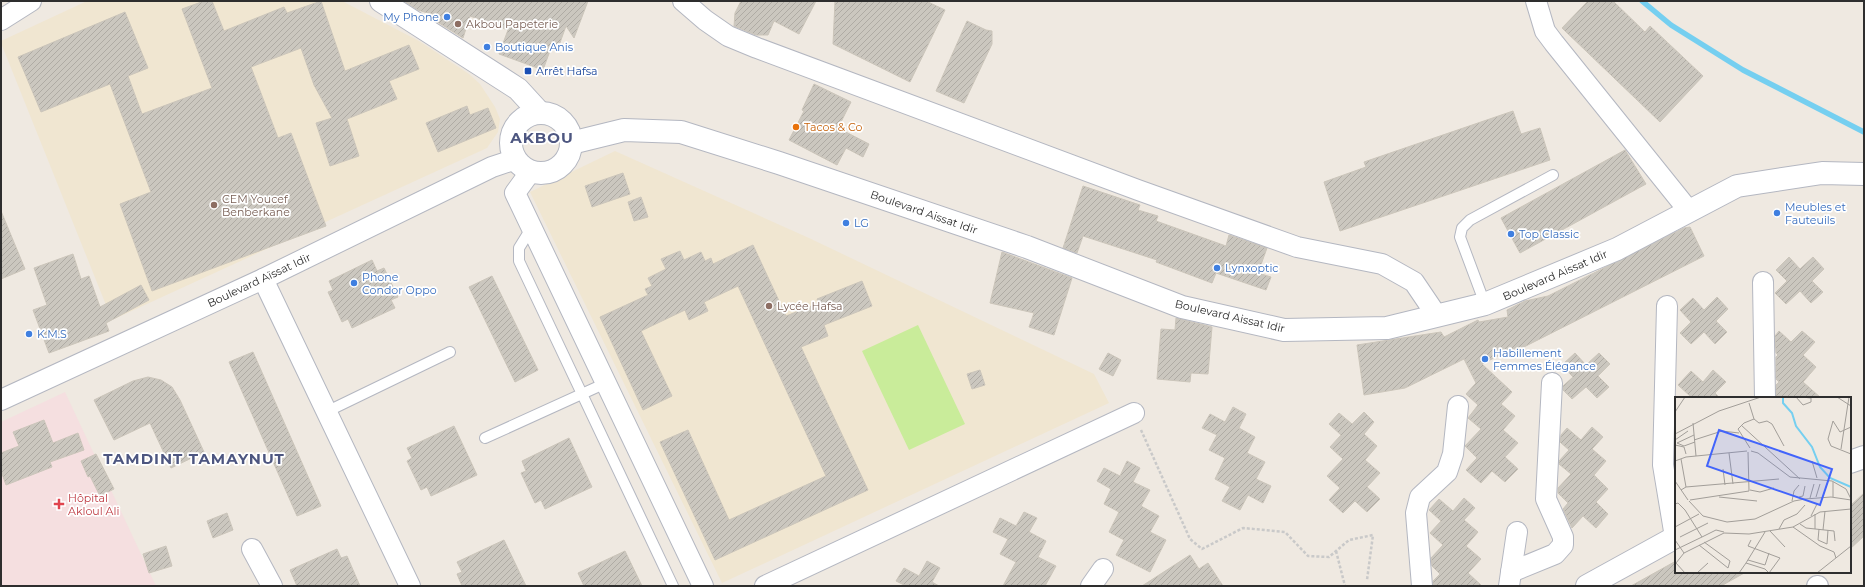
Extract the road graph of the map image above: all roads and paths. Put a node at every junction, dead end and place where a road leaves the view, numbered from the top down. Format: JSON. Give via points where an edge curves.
{"nodes":[{"id":1,"x":31,"y":1,"type":"edge"},
{"id":2,"x":382,"y":1,"type":"edge"},
{"id":3,"x":683,"y":1,"type":"edge"},
{"id":4,"x":1536,"y":1,"type":"edge"},
{"id":5,"x":1,"y":20,"type":"edge"},
{"id":6,"x":540,"y":113,"type":"junction"},
{"id":7,"x":571,"y":143,"type":"junction"},
{"id":8,"x":524,"y":165,"type":"junction"},
{"id":9,"x":1864,"y":174,"type":"edge"},
{"id":10,"x":1553,"y":175,"type":"dead end"},
{"id":11,"x":1689,"y":211,"type":"junction"},
{"id":12,"x":532,"y":227,"type":"junction"},
{"id":13,"x":263,"y":279,"type":"junction"},
{"id":14,"x":1763,"y":282,"type":"dead end"},
{"id":15,"x":1485,"y":304,"type":"junction"},
{"id":16,"x":1667,"y":306,"type":"dead end"},
{"id":17,"x":1437,"y":316,"type":"junction"},
{"id":18,"x":450,"y":352,"type":"dead end"},
{"id":19,"x":606,"y":383,"type":"junction"},
{"id":20,"x":1552,"y":383,"type":"dead end"},
{"id":21,"x":581,"y":394,"type":"junction"},
{"id":22,"x":1765,"y":397,"type":"edge"},
{"id":23,"x":1,"y":400,"type":"edge"},
{"id":24,"x":1458,"y":406,"type":"dead end"},
{"id":25,"x":326,"y":412,"type":"junction"},
{"id":26,"x":1134,"y":413,"type":"joint"},
{"id":27,"x":485,"y":438,"type":"dead end"},
{"id":28,"x":1864,"y":457,"type":"edge"},
{"id":29,"x":1851,"y":462,"type":"edge"},
{"id":30,"x":1675,"y":531,"type":"edge"},
{"id":31,"x":1517,"y":532,"type":"dead end"},
{"id":32,"x":1675,"y":538,"type":"edge"},
{"id":33,"x":252,"y":549,"type":"dead end"},
{"id":34,"x":1336,"y":551,"type":"junction"},
{"id":35,"x":1103,"y":569,"type":"dead end"},
{"id":36,"x":1510,"y":579,"type":"edge"},
{"id":37,"x":1366,"y":580,"type":"dead end"},
{"id":38,"x":272,"y":586,"type":"edge"},
{"id":39,"x":410,"y":586,"type":"edge"},
{"id":40,"x":673,"y":586,"type":"edge"},
{"id":41,"x":703,"y":586,"type":"edge"},
{"id":42,"x":765,"y":586,"type":"edge"},
{"id":43,"x":1091,"y":586,"type":"edge"},
{"id":44,"x":1345,"y":586,"type":"edge"},
{"id":45,"x":1422,"y":586,"type":"edge"},
{"id":46,"x":1587,"y":586,"type":"edge"}],
"edges":[{"from":1,"to":5,"type":"street"},
{"from":2,"to":6,"type":"street","via":[[518,88]]},
{"from":3,"to":17,"type":"street","via":[[728,36],[757,48],[1297,247],[1382,264],[1414,282]]},
{"from":4,"to":11,"type":"street","via":[[1545,31]]},
{"from":6,"to":7,"type":"street","via":[[557,118],[568,129]]},
{"from":6,"to":8,"type":"street","via":[[524,118],[517,125],[511,140],[512,151]]},
{"from":7,"to":8,"type":"street","via":[[567,158],[560,166],[550,171],[539,173]]},
{"from":7,"to":17,"type":"street","name":"Boulevard Aissat Idir","via":[[624,130],[681,132],[1027,247],[1182,307],[1284,330],[1387,328]]},
{"from":8,"to":12,"type":"street","via":[[515,192]]},
{"from":8,"to":13,"type":"street","name":"Boulevard Aïssat Idir","via":[[492,167]]},
{"from":9,"to":11,"type":"street","name":"Boulevard Aissat Idir","via":[[1822,173],[1737,186]]},
{"from":10,"to":15,"type":"lane","via":[[1470,220],[1462,228],[1460,237]]},
{"from":11,"to":15,"type":"street","name":"Boulevard Aissat Idir","via":[[1616,250]]},
{"from":12,"to":19,"type":"street"},
{"from":12,"to":21,"type":"lane","via":[[519,248],[519,261]]},
{"from":13,"to":23,"type":"street","name":"Boulevard Aïssat Idir"},
{"from":13,"to":25,"type":"street"},
{"from":14,"to":22,"type":"street"},
{"from":15,"to":17,"type":"street","name":"Boulevard Aissat Idir"},
{"from":16,"to":30,"type":"street","via":[[1663,465]]},
{"from":18,"to":25,"type":"lane"},
{"from":19,"to":21,"type":"lane"},
{"from":19,"to":41,"type":"street"},
{"from":20,"to":36,"type":"street","via":[[1546,499],[1563,537],[1563,545],[1555,554]]},
{"from":21,"to":27,"type":"lane"},
{"from":21,"to":40,"type":"lane"},
{"from":24,"to":45,"type":"street","via":[[1453,454],[1447,472],[1420,497],[1416,513]]},
{"from":25,"to":39,"type":"street"},
{"from":26,"to":34,"type":"path","via":[[1190,539],[1202,549],[1243,528],[1285,532],[1308,556],[1329,557]]},
{"from":26,"to":42,"type":"street"},
{"from":28,"to":29,"type":"street"},
{"from":31,"to":36,"type":"street"},
{"from":32,"to":46,"type":"street"},
{"from":33,"to":38,"type":"street"},
{"from":34,"to":37,"type":"path","via":[[1349,540],[1373,535]]},
{"from":34,"to":44,"type":"path"},
{"from":35,"to":43,"type":"street"}]}
